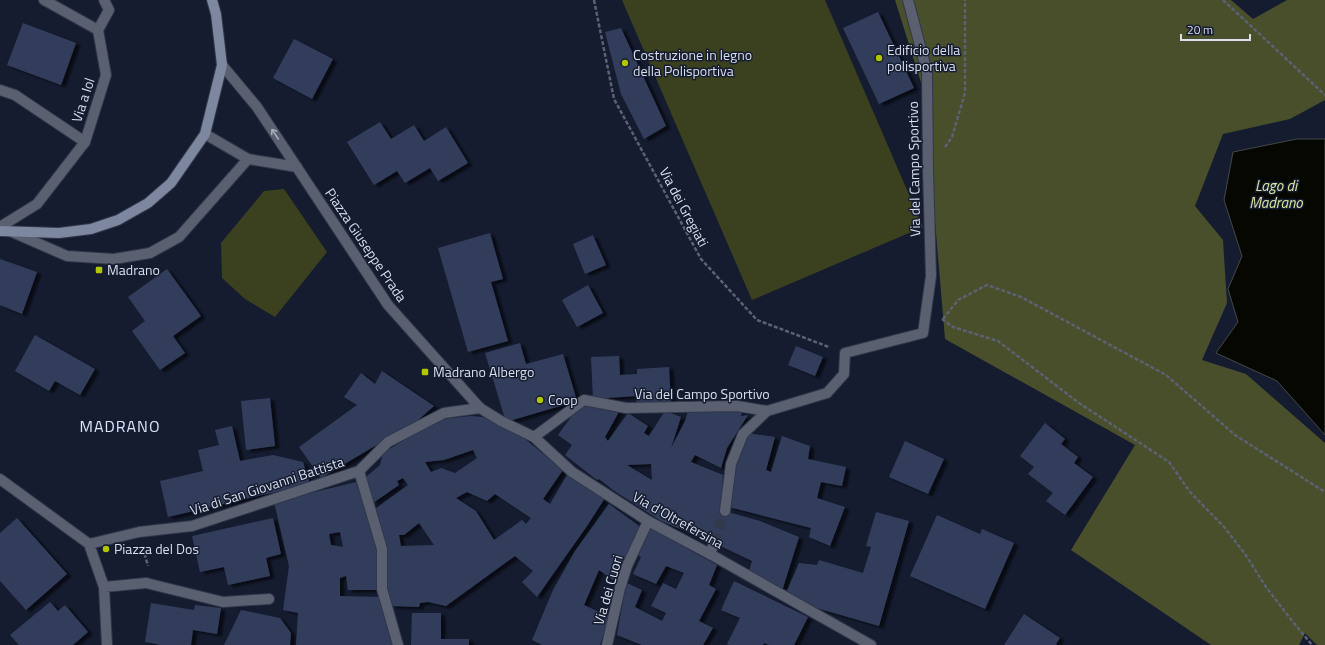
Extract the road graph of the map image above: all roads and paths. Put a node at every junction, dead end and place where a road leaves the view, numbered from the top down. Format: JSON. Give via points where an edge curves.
{"nodes":[{"id":1,"x":44,"y":0,"type":"edge"},
{"id":2,"x":104,"y":0,"type":"edge"},
{"id":3,"x":212,"y":0,"type":"edge"},
{"id":4,"x":594,"y":0,"type":"edge"},
{"id":5,"x":908,"y":0,"type":"edge"},
{"id":6,"x":965,"y":0,"type":"edge"},
{"id":7,"x":1222,"y":0,"type":"edge"},
{"id":8,"x":98,"y":30,"type":"junction"},
{"id":9,"x":222,"y":65,"type":"junction"},
{"id":10,"x":0,"y":90,"type":"edge"},
{"id":11,"x":1325,"y":95,"type":"edge"},
{"id":12,"x":205,"y":134,"type":"junction"},
{"id":13,"x":85,"y":142,"type":"junction"},
{"id":14,"x":248,"y":159,"type":"junction"},
{"id":15,"x":297,"y":167,"type":"junction"},
{"id":16,"x":928,"y":170,"type":"junction"},
{"id":17,"x":0,"y":227,"type":"edge"},
{"id":18,"x":0,"y":231,"type":"edge"},
{"id":19,"x":12,"y":232,"type":"junction"},
{"id":20,"x":927,"y":305,"type":"junction"},
{"id":21,"x":943,"y":319,"type":"junction"},
{"id":22,"x":845,"y":353,"type":"junction"},
{"id":23,"x":480,"y":408,"type":"junction"},
{"id":24,"x":767,"y":411,"type":"junction"},
{"id":25,"x":534,"y":436,"type":"junction"},
{"id":26,"x":359,"y":471,"type":"junction"},
{"id":27,"x":0,"y":479,"type":"edge"},
{"id":28,"x":1325,"y":492,"type":"edge"},
{"id":29,"x":725,"y":511,"type":"tunnel mouth"},
{"id":30,"x":648,"y":521,"type":"junction"},
{"id":31,"x":139,"y":532,"type":"junction"},
{"id":32,"x":714,"y":543,"type":"tunnel mouth"},
{"id":33,"x":88,"y":544,"type":"junction"},
{"id":34,"x":710,"y":554,"type":"junction"},
{"id":35,"x":146,"y":583,"type":"junction"},
{"id":36,"x":104,"y":587,"type":"junction"},
{"id":37,"x":269,"y":599,"type":"dead end"},
{"id":38,"x":107,"y":645,"type":"edge"},
{"id":39,"x":398,"y":645,"type":"edge"},
{"id":40,"x":607,"y":645,"type":"edge"},
{"id":41,"x":871,"y":645,"type":"edge"},
{"id":42,"x":1312,"y":645,"type":"edge"}],
"edges":[{"from":1,"to":8,"type":"street"},
{"from":2,"to":8,"type":"street","via":[[109,10]]},
{"from":3,"to":9,"type":"main road"},
{"from":4,"to":22,"type":"path","name":"Via dei Gregiati","via":[[614,98],[701,259],[757,320]]},
{"from":5,"to":16,"type":"street","name":"Via del Campo Sportivo","via":[[927,72]]},
{"from":6,"to":16,"type":"path","via":[[965,93],[952,138]]},
{"from":7,"to":11,"type":"path"},
{"from":8,"to":13,"type":"street","name":"Via a Iol","via":[[106,75]]},
{"from":9,"to":12,"type":"main road"},
{"from":15,"to":9,"type":"street","name":"Piazza Giuseppe Prada","one_way":true,"via":[[257,107]]},
{"from":10,"to":13,"type":"street","name":"Via a Iol","via":[[15,95]]},
{"from":12,"to":14,"type":"street"},
{"from":12,"to":19,"type":"main road","via":[[171,183],[148,203],[118,220],[92,229],[59,233]]},
{"from":13,"to":17,"type":"street","name":"Via a Iol","via":[[37,204]]},
{"from":14,"to":15,"type":"street"},
{"from":14,"to":19,"type":"street","via":[[179,237],[150,253],[114,259],[67,256]]},
{"from":15,"to":23,"type":"street","name":"Piazza Giuseppe Prada","via":[[388,305]]},
{"from":16,"to":20,"type":"street","name":"Via del Campo Sportivo","via":[[931,276]]},
{"from":18,"to":19,"type":"main road"},
{"from":20,"to":21,"type":"path"},
{"from":20,"to":22,"type":"street","name":"Via del Campo Sportivo","via":[[923,333]]},
{"from":21,"to":28,"type":"path","via":[[958,300],[988,286],[1021,297],[1166,375],[1235,435]]},
{"from":21,"to":42,"type":"path","via":[[953,328],[998,341],[1080,403],[1169,462],[1190,492],[1229,533],[1266,587]]},
{"from":22,"to":24,"type":"street","name":"Via del Campo Sportivo","via":[[844,374],[827,393]]},
{"from":23,"to":25,"type":"street","name":"Via d'Oltrefersina"},
{"from":23,"to":26,"type":"street","name":"Via di San Giovanni Battista","via":[[444,413],[388,442]]},
{"from":24,"to":25,"type":"street","name":"Via del Campo Sportivo","via":[[737,406],[626,408],[584,400]]},
{"from":24,"to":29,"type":"street","via":[[743,434],[731,464]]},
{"from":25,"to":30,"type":"street","name":"Via d'Oltrefersina","via":[[572,472]]},
{"from":26,"to":31,"type":"street","name":"Via di San Giovanni Battista","via":[[192,526]]},
{"from":26,"to":39,"type":"street","via":[[382,550],[382,589]]},
{"from":27,"to":33,"type":"street"},
{"from":30,"to":34,"type":"street","name":"Via d'Oltrefersina"},
{"from":30,"to":40,"type":"street","name":"Via dei Cuori","via":[[627,566]]},
{"from":31,"to":33,"type":"street"},
{"from":31,"to":35,"type":"path","via":[[150,572]]},
{"from":32,"to":34,"type":"street"},
{"from":33,"to":36,"type":"street"},
{"from":34,"to":41,"type":"street","name":"Via d'Oltrefersina"},
{"from":35,"to":36,"type":"street"},
{"from":35,"to":37,"type":"street","via":[[223,602]]},
{"from":36,"to":38,"type":"street"}]}
